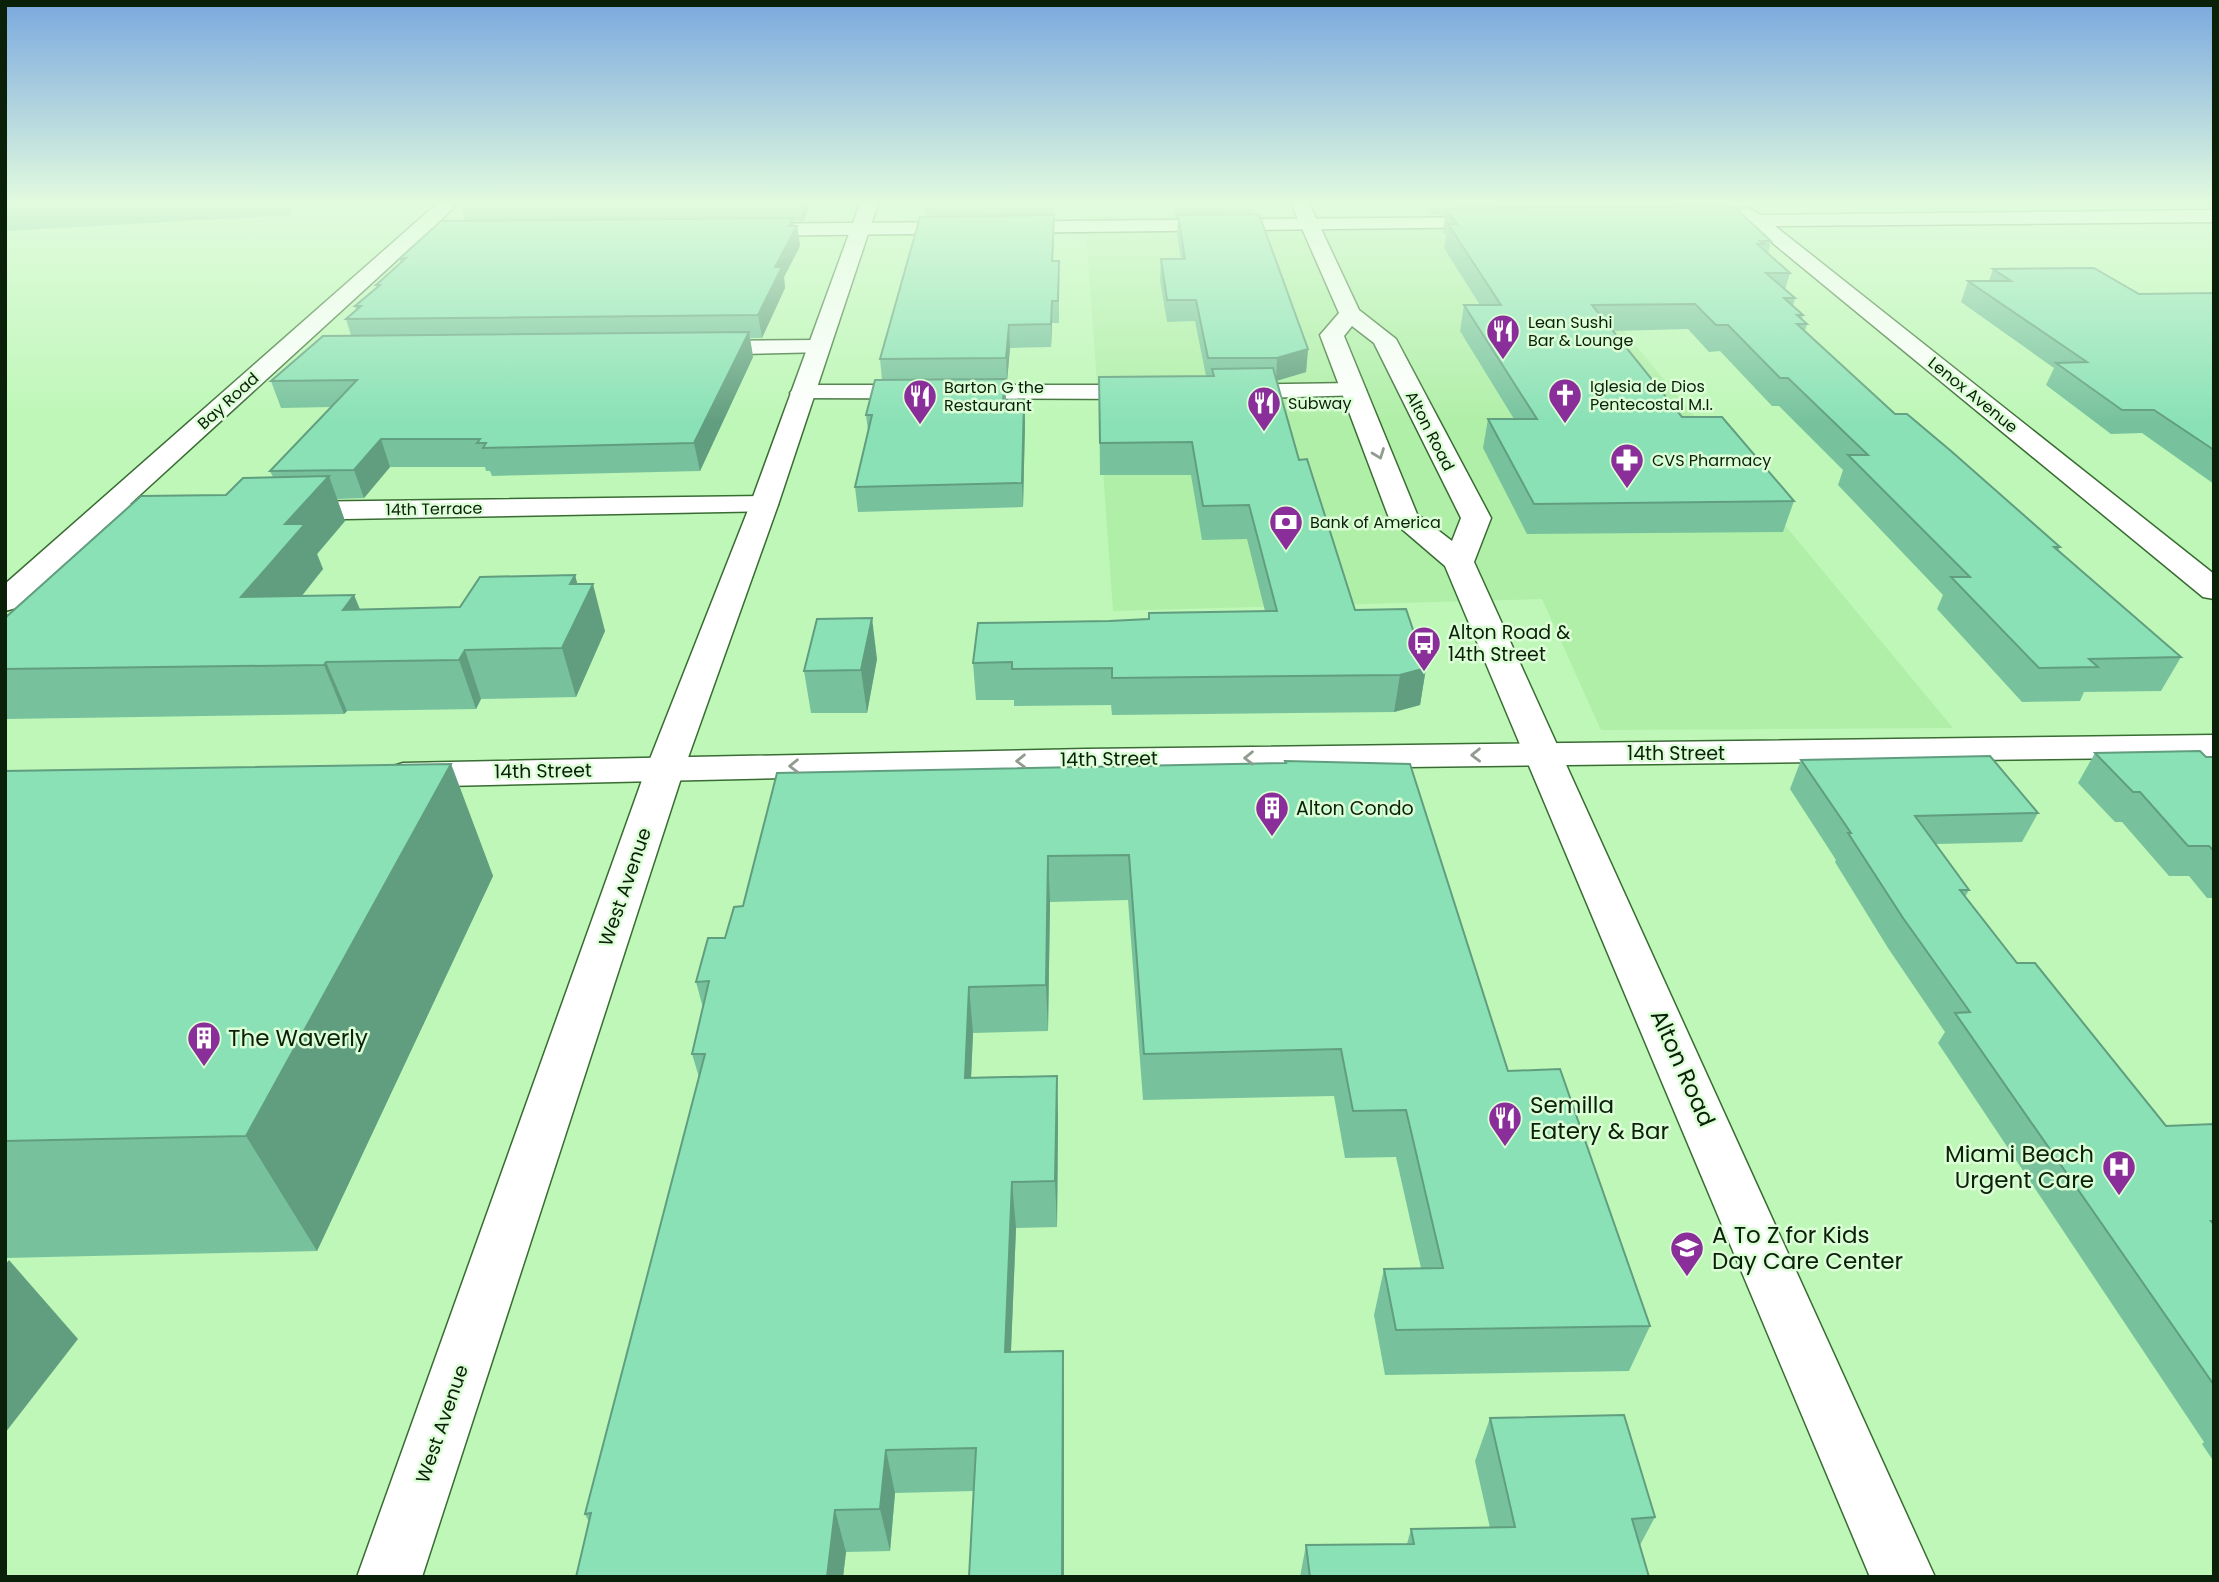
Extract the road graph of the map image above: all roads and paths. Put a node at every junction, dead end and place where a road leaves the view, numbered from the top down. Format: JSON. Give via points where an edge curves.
{"nodes":[{"id":1,"x":368,"y":275,"type":"edge"},
{"id":2,"x":843,"y":275,"type":"edge"},
{"id":3,"x":1332,"y":275,"type":"edge"},
{"id":4,"x":1823,"y":275,"type":"edge"},
{"id":5,"x":1350,"y":314,"type":"junction"},
{"id":6,"x":1334,"y":339,"type":"junction"},
{"id":7,"x":818,"y":346,"type":"junction"},
{"id":8,"x":671,"y":348,"type":"edge"},
{"id":9,"x":282,"y":352,"type":"junction"},
{"id":10,"x":321,"y":352,"type":"edge"},
{"id":11,"x":1403,"y":377,"type":"junction"},
{"id":12,"x":1354,"y":390,"type":"junction"},
{"id":13,"x":1182,"y":392,"type":"edge"},
{"id":14,"x":1208,"y":392,"type":"edge"},
{"id":15,"x":803,"y":393,"type":"junction"},
{"id":16,"x":1461,"y":493,"type":"junction"},
{"id":17,"x":764,"y":505,"type":"junction"},
{"id":18,"x":268,"y":511,"type":"edge"},
{"id":19,"x":199,"y":512,"type":"edge"},
{"id":20,"x":103,"y":513,"type":"junction"},
{"id":21,"x":1459,"y":562,"type":"junction"},
{"id":22,"x":2214,"y":590,"type":"edge"},
{"id":23,"x":5,"y":601,"type":"edge"},
{"id":24,"x":2214,"y":746,"type":"edge"},
{"id":25,"x":1544,"y":754,"type":"junction"},
{"id":26,"x":665,"y":769,"type":"junction"},
{"id":27,"x":362,"y":776,"type":"edge"},
{"id":28,"x":389,"y":1577,"type":"edge"},
{"id":29,"x":1903,"y":1577,"type":"edge"}],
"edges":[{"from":1,"to":9,"type":"main road","name":"Bay Road"},
{"from":2,"to":7,"type":"main road","name":"West Avenue"},
{"from":3,"to":5,"type":"main road","name":"Alton Road"},
{"from":4,"to":22,"type":"main road","name":"Lenox Avenue"},
{"from":5,"to":6,"type":"main road","via":[[1332,335]]},
{"from":5,"to":11,"type":"main road","name":"Alton Road","via":[[1384,339]]},
{"from":6,"to":11,"type":"main road"},
{"from":6,"to":12,"type":"main road","name":"Alton Road"},
{"from":7,"to":8,"type":"main road"},
{"from":7,"to":15,"type":"main road","name":"West Avenue"},
{"from":9,"to":10,"type":"main road"},
{"from":9,"to":20,"type":"main road","name":"Bay Road"},
{"from":11,"to":16,"type":"main road","name":"Alton Road"},
{"from":12,"to":14,"type":"main road"},
{"from":12,"to":16,"type":"main road"},
{"from":12,"to":21,"type":"main road","name":"Alton Road","one_way":true,"via":[[1404,519]]},
{"from":13,"to":15,"type":"main road"},
{"from":15,"to":17,"type":"main road","name":"West Avenue"},
{"from":16,"to":21,"type":"main road","name":"Alton Road","via":[[1476,518]]},
{"from":17,"to":18,"type":"main road","name":"14th Terrace"},
{"from":17,"to":26,"type":"main road","name":"West Avenue"},
{"from":19,"to":20,"type":"main road"},
{"from":20,"to":23,"type":"main road","name":"Bay Road"},
{"from":21,"to":25,"type":"main road","name":"Alton Road"},
{"from":24,"to":25,"type":"main road","name":"14th Street"},
{"from":25,"to":26,"type":"main road","name":"14th Street","one_way":true},
{"from":25,"to":29,"type":"main road","name":"Alton Road"},
{"from":26,"to":27,"type":"main road","name":"14th Street"},
{"from":26,"to":28,"type":"main road","name":"West Avenue"}]}
